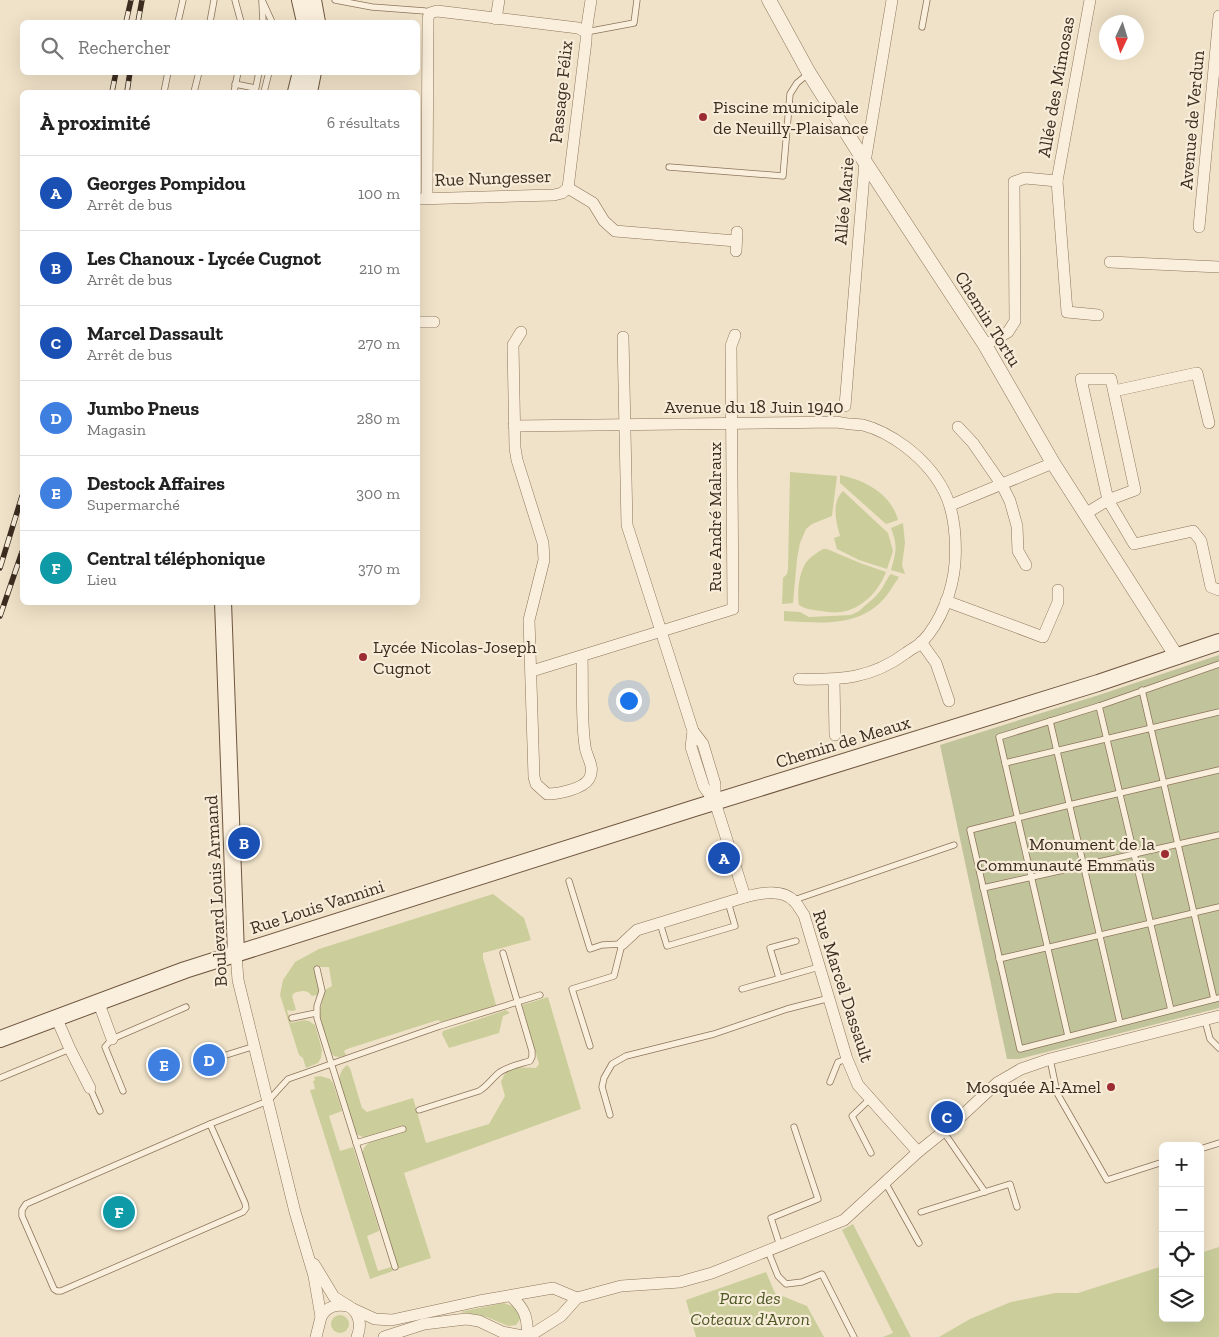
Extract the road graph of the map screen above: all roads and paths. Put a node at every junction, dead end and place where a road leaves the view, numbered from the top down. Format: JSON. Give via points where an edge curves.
{"nodes":[{"id":1,"x":183,"y":0,"type":"edge"},
{"id":2,"x":214,"y":0,"type":"edge"},
{"id":3,"x":235,"y":0,"type":"edge"},
{"id":4,"x":262,"y":0,"type":"edge"},
{"id":5,"x":311,"y":0,"type":"edge"},
{"id":6,"x":335,"y":0,"type":"edge"},
{"id":7,"x":499,"y":0,"type":"edge"},
{"id":8,"x":591,"y":0,"type":"edge"},
{"id":9,"x":637,"y":0,"type":"edge"},
{"id":10,"x":769,"y":0,"type":"edge"},
{"id":11,"x":892,"y":0,"type":"edge"},
{"id":12,"x":927,"y":0,"type":"edge"},
{"id":13,"x":1090,"y":0,"type":"edge"},
{"id":14,"x":430,"y":13,"type":"junction"},
{"id":15,"x":1219,"y":16,"type":"edge"},
{"id":16,"x":496,"y":19,"type":"junction"},
{"id":17,"x":178,"y":20,"type":"edge"},
{"id":18,"x":210,"y":20,"type":"edge"},
{"id":19,"x":240,"y":20,"type":"edge"},
{"id":20,"x":263,"y":20,"type":"edge"},
{"id":21,"x":271,"y":20,"type":"edge"},
{"id":22,"x":306,"y":20,"type":"edge"},
{"id":23,"x":316,"y":20,"type":"edge"},
{"id":24,"x":922,"y":27,"type":"dead end"},
{"id":25,"x":585,"y":32,"type":"junction"},
{"id":26,"x":809,"y":73,"type":"junction"},
{"id":27,"x":167,"y":75,"type":"edge"},
{"id":28,"x":198,"y":75,"type":"edge"},
{"id":29,"x":238,"y":75,"type":"edge"},
{"id":30,"x":258,"y":75,"type":"edge"},
{"id":31,"x":268,"y":75,"type":"edge"},
{"id":32,"x":300,"y":75,"type":"edge"},
{"id":33,"x":312,"y":75,"type":"edge"},
{"id":34,"x":236,"y":84,"type":"junction"},
{"id":35,"x":164,"y":90,"type":"edge"},
{"id":36,"x":194,"y":90,"type":"edge"},
{"id":37,"x":234,"y":90,"type":"edge"},
{"id":38,"x":255,"y":90,"type":"edge"},
{"id":39,"x":264,"y":90,"type":"edge"},
{"id":40,"x":296,"y":90,"type":"edge"},
{"id":41,"x":308,"y":90,"type":"edge"},
{"id":42,"x":864,"y":162,"type":"junction"},
{"id":43,"x":669,"y":167,"type":"dead end"},
{"id":44,"x":1057,"y":181,"type":"junction"},
{"id":45,"x":568,"y":188,"type":"junction"},
{"id":46,"x":422,"y":199,"type":"edge"},
{"id":47,"x":1199,"y":227,"type":"dead end"},
{"id":48,"x":736,"y":241,"type":"dead end"},
{"id":49,"x":1110,"y":262,"type":"dead end"},
{"id":50,"x":1219,"y":267,"type":"edge"},
{"id":51,"x":1098,"y":315,"type":"dead end"},
{"id":52,"x":420,"y":322,"type":"edge"},
{"id":53,"x":434,"y":322,"type":"dead end"},
{"id":54,"x":521,"y":332,"type":"dead end"},
{"id":55,"x":735,"y":335,"type":"dead end"},
{"id":56,"x":622,"y":337,"type":"dead end"},
{"id":57,"x":984,"y":345,"type":"junction"},
{"id":58,"x":1114,"y":391,"type":"junction"},
{"id":59,"x":845,"y":406,"type":"dead end"},
{"id":60,"x":1209,"y":423,"type":"dead end"},
{"id":61,"x":732,"y":424,"type":"junction"},
{"id":62,"x":625,"y":425,"type":"junction"},
{"id":63,"x":514,"y":426,"type":"junction"},
{"id":64,"x":958,"y":427,"type":"dead end"},
{"id":65,"x":1053,"y":463,"type":"junction"},
{"id":66,"x":1002,"y":485,"type":"junction"},
{"id":67,"x":1108,"y":500,"type":"junction"},
{"id":68,"x":950,"y":505,"type":"junction"},
{"id":69,"x":1085,"y":514,"type":"junction"},
{"id":70,"x":1026,"y":566,"type":"dead end"},
{"id":71,"x":1058,"y":590,"type":"dead end"},
{"id":72,"x":1219,"y":590,"type":"edge"},
{"id":73,"x":946,"y":601,"type":"junction"},
{"id":74,"x":223,"y":605,"type":"edge"},
{"id":75,"x":661,"y":631,"type":"junction"},
{"id":76,"x":922,"y":642,"type":"junction"},
{"id":77,"x":1219,"y":642,"type":"edge"},
{"id":78,"x":582,"y":657,"type":"junction"},
{"id":79,"x":1177,"y":657,"type":"junction"},
{"id":80,"x":1219,"y":664,"type":"edge"},
{"id":81,"x":532,"y":671,"type":"junction"},
{"id":82,"x":799,"y":679,"type":"dead end"},
{"id":83,"x":834,"y":680,"type":"junction"},
{"id":84,"x":1142,"y":690,"type":"junction"},
{"id":85,"x":949,"y":702,"type":"dead end"},
{"id":86,"x":1099,"y":706,"type":"junction"},
{"id":87,"x":1219,"y":712,"type":"edge"},
{"id":88,"x":1050,"y":721,"type":"junction"},
{"id":89,"x":1152,"y":728,"type":"junction"},
{"id":90,"x":835,"y":734,"type":"dead end"},
{"id":91,"x":1107,"y":739,"type":"junction"},
{"id":92,"x":1057,"y":751,"type":"junction"},
{"id":93,"x":1005,"y":763,"type":"junction"},
{"id":94,"x":1219,"y":770,"type":"edge"},
{"id":95,"x":1164,"y":784,"type":"junction"},
{"id":96,"x":1120,"y":794,"type":"junction"},
{"id":97,"x":715,"y":802,"type":"junction"},
{"id":98,"x":1069,"y":805,"type":"junction"},
{"id":99,"x":1018,"y":817,"type":"junction"},
{"id":100,"x":1219,"y":835,"type":"edge"},
{"id":101,"x":954,"y":845,"type":"dead end"},
{"id":102,"x":1178,"y":845,"type":"junction"},
{"id":103,"x":1134,"y":855,"type":"junction"},
{"id":104,"x":1083,"y":865,"type":"junction"},
{"id":105,"x":478,"y":877,"type":"joint"},
{"id":106,"x":1031,"y":877,"type":"junction"},
{"id":107,"x":569,"y":881,"type":"dead end"},
{"id":108,"x":983,"y":888,"type":"junction"},
{"id":109,"x":745,"y":897,"type":"junction"},
{"id":110,"x":794,"y":900,"type":"junction"},
{"id":111,"x":728,"y":902,"type":"junction"},
{"id":112,"x":1219,"y":907,"type":"edge"},
{"id":113,"x":1195,"y":912,"type":"junction"},
{"id":114,"x":660,"y":923,"type":"junction"},
{"id":115,"x":1151,"y":923,"type":"junction"},
{"id":116,"x":1099,"y":934,"type":"junction"},
{"id":117,"x":796,"y":940,"type":"dead end"},
{"id":118,"x":622,"y":944,"type":"junction"},
{"id":119,"x":1048,"y":947,"type":"junction"},
{"id":120,"x":503,"y":953,"type":"dead end"},
{"id":121,"x":236,"y":954,"type":"junction"},
{"id":122,"x":999,"y":959,"type":"junction"},
{"id":123,"x":820,"y":967,"type":"junction"},
{"id":124,"x":317,"y":968,"type":"dead end"},
{"id":125,"x":779,"y":978,"type":"junction"},
{"id":126,"x":742,"y":989,"type":"dead end"},
{"id":127,"x":540,"y":995,"type":"dead end"},
{"id":128,"x":830,"y":998,"type":"junction"},
{"id":129,"x":1217,"y":998,"type":"edge"},
{"id":130,"x":98,"y":1001,"type":"junction"},
{"id":131,"x":518,"y":1002,"type":"junction"},
{"id":132,"x":186,"y":1007,"type":"dead end"},
{"id":133,"x":1171,"y":1010,"type":"junction"},
{"id":134,"x":316,"y":1012,"type":"junction"},
{"id":135,"x":1219,"y":1016,"type":"edge"},
{"id":136,"x":56,"y":1017,"type":"junction"},
{"id":137,"x":292,"y":1018,"type":"dead end"},
{"id":138,"x":1206,"y":1020,"type":"junction"},
{"id":139,"x":1120,"y":1023,"type":"junction"},
{"id":140,"x":1068,"y":1036,"type":"junction"},
{"id":141,"x":0,"y":1039,"type":"edge"},
{"id":142,"x":112,"y":1039,"type":"junction"},
{"id":143,"x":255,"y":1046,"type":"junction"},
{"id":144,"x":590,"y":1046,"type":"dead end"},
{"id":145,"x":1219,"y":1048,"type":"edge"},
{"id":146,"x":70,"y":1049,"type":"junction"},
{"id":147,"x":223,"y":1056,"type":"dead end"},
{"id":148,"x":847,"y":1059,"type":"junction"},
{"id":149,"x":1050,"y":1059,"type":"junction"},
{"id":150,"x":331,"y":1065,"type":"junction"},
{"id":151,"x":0,"y":1078,"type":"edge"},
{"id":152,"x":830,"y":1082,"type":"dead end"},
{"id":153,"x":90,"y":1088,"type":"joint"},
{"id":154,"x":123,"y":1091,"type":"dead end"},
{"id":155,"x":870,"y":1099,"type":"junction"},
{"id":156,"x":268,"y":1101,"type":"junction"},
{"id":157,"x":419,"y":1110,"type":"dead end"},
{"id":158,"x":100,"y":1111,"type":"dead end"},
{"id":159,"x":610,"y":1115,"type":"dead end"},
{"id":160,"x":210,"y":1124,"type":"junction"},
{"id":161,"x":794,"y":1127,"type":"dead end"},
{"id":162,"x":403,"y":1129,"type":"dead end"},
{"id":163,"x":944,"y":1131,"type":"junction"},
{"id":164,"x":356,"y":1143,"type":"junction"},
{"id":165,"x":1219,"y":1143,"type":"edge"},
{"id":166,"x":1204,"y":1148,"type":"edge"},
{"id":167,"x":918,"y":1152,"type":"junction"},
{"id":168,"x":871,"y":1153,"type":"dead end"},
{"id":169,"x":1159,"y":1163,"type":"edge"},
{"id":170,"x":885,"y":1182,"type":"junction"},
{"id":171,"x":985,"y":1192,"type":"junction"},
{"id":172,"x":1017,"y":1207,"type":"dead end"},
{"id":173,"x":921,"y":1212,"type":"dead end"},
{"id":174,"x":919,"y":1243,"type":"dead end"},
{"id":175,"x":780,"y":1246,"type":"junction"},
{"id":176,"x":768,"y":1251,"type":"junction"},
{"id":177,"x":310,"y":1258,"type":"junction"},
{"id":178,"x":395,"y":1267,"type":"dead end"},
{"id":179,"x":511,"y":1296,"type":"junction"},
{"id":180,"x":577,"y":1298,"type":"junction"},
{"id":181,"x":350,"y":1308,"type":"junction"},
{"id":182,"x":320,"y":1320,"type":"junction"},
{"id":183,"x":316,"y":1337,"type":"edge"},
{"id":184,"x":324,"y":1337,"type":"edge"},
{"id":185,"x":357,"y":1337,"type":"edge"},
{"id":186,"x":384,"y":1337,"type":"edge"},
{"id":187,"x":528,"y":1337,"type":"edge"},
{"id":188,"x":854,"y":1337,"type":"edge"}],
"edges":[{"from":1,"to":17,"type":"lane"},
{"from":2,"to":18,"type":"lane"},
{"from":3,"to":19,"type":"lane"},
{"from":4,"to":20,"type":"lane"},
{"from":4,"to":21,"type":"lane"},
{"from":5,"to":22,"type":"main road"},
{"from":5,"to":23,"type":"main road"},
{"from":6,"to":14,"type":"lane"},
{"from":7,"to":16,"type":"street"},
{"from":8,"to":25,"type":"street","name":"Passage Félix"},
{"from":9,"to":25,"type":"lane","via":[[634,23]]},
{"from":10,"to":26,"type":"street","name":"Chemin Tortu"},
{"from":11,"to":42,"type":"street","name":"Allée Marie"},
{"from":12,"to":24,"type":"lane"},
{"from":13,"to":44,"type":"street","name":"Allée des Mimosas"},
{"from":14,"to":16,"type":"street","via":[[437,11]]},
{"from":14,"to":46,"type":"street"},
{"from":15,"to":47,"type":"street","name":"Avenue de Verdun"},
{"from":16,"to":25,"type":"street","via":[[578,28]]},
{"from":25,"to":45,"type":"street","name":"Passage Félix"},
{"from":26,"to":42,"type":"street","name":"Chemin Tortu"},
{"from":26,"to":43,"type":"lane","via":[[790,94],[783,176]]},
{"from":27,"to":35,"type":"lane"},
{"from":28,"to":36,"type":"lane"},
{"from":29,"to":34,"type":"lane"},
{"from":30,"to":38,"type":"lane"},
{"from":31,"to":39,"type":"lane"},
{"from":32,"to":40,"type":"main road"},
{"from":33,"to":41,"type":"main road"},
{"from":34,"to":37,"type":"lane"},
{"from":34,"to":38,"type":"lane"},
{"from":42,"to":57,"type":"street","name":"Chemin Tortu"},
{"from":42,"to":59,"type":"street","name":"Allée Marie"},
{"from":44,"to":51,"type":"street","name":"Allée des Mimosas","via":[[1067,312]]},
{"from":44,"to":57,"type":"street","name":"Allée des Mimosas","via":[[1025,178],[1014,182],[1015,320],[1008,332]]},
{"from":45,"to":46,"type":"street","name":"Rue Nungesser","via":[[554,195]]},
{"from":45,"to":48,"type":"street","via":[[593,203],[604,222],[615,231]]},
{"from":49,"to":50,"type":"street"},
{"from":52,"to":53,"type":"street"},
{"from":54,"to":63,"type":"street","via":[[513,344]]},
{"from":55,"to":61,"type":"street","name":"Rue André Malraux","via":[[731,346]]},
{"from":56,"to":62,"type":"street"},
{"from":57,"to":65,"type":"street","name":"Chemin Tortu"},
{"from":58,"to":60,"type":"street","via":[[1197,373]]},
{"from":58,"to":67,"type":"street","via":[[1136,490]]},
{"from":58,"to":67,"type":"street","via":[[1111,379],[1081,379]]},
{"from":61,"to":62,"type":"street","name":"Avenue du 18 Juin 1940"},
{"from":61,"to":68,"type":"street","name":"Avenue du 18 Juin 1940","via":[[836,422],[864,426],[894,438],[924,461],[943,486]]},
{"from":61,"to":75,"type":"street","name":"Rue André Malraux","via":[[733,609]]},
{"from":62,"to":63,"type":"street","name":"Avenue du 18 Juin 1940"},
{"from":62,"to":75,"type":"street","via":[[627,524]]},
{"from":63,"to":81,"type":"street","via":[[517,460],[543,543],[544,560],[529,620]]},
{"from":64,"to":66,"type":"street"},
{"from":65,"to":66,"type":"street"},
{"from":65,"to":69,"type":"street","name":"Chemin Tortu"},
{"from":66,"to":68,"type":"street"},
{"from":66,"to":70,"type":"street","via":[[1017,526],[1018,551]]},
{"from":67,"to":69,"type":"street"},
{"from":67,"to":72,"type":"street","via":[[1134,544],[1193,531],[1201,541],[1211,587]]},
{"from":68,"to":73,"type":"street","name":"Avenue du 18 Juin 1940","via":[[956,542],[954,578]]},
{"from":69,"to":79,"type":"street","name":"Chemin Tortu"},
{"from":71,"to":73,"type":"street","via":[[1058,602],[1043,637]]},
{"from":73,"to":76,"type":"street","name":"Avenue du 18 Juin 1940"},
{"from":74,"to":121,"type":"main road","name":"Boulevard Louis Armand"},
{"from":75,"to":78,"type":"street"},
{"from":75,"to":97,"type":"street","via":[[693,731],[691,748],[704,787]]},
{"from":76,"to":83,"type":"street","name":"Avenue du 18 Juin 1940","via":[[879,670]]},
{"from":76,"to":85,"type":"street","via":[[936,663]]},
{"from":77,"to":79,"type":"main road","name":"Chemin de Meaux"},
{"from":78,"to":81,"type":"street"},
{"from":78,"to":81,"type":"street","via":[[585,747],[592,768],[584,785],[555,794],[540,790],[534,777]]},
{"from":79,"to":97,"type":"main road","name":"Chemin de Meaux","via":[[1137,675]]},
{"from":80,"to":84,"type":"lane"},
{"from":82,"to":83,"type":"street","name":"Avenue du 18 Juin 1940"},
{"from":83,"to":90,"type":"street"},
{"from":84,"to":86,"type":"lane"},
{"from":84,"to":89,"type":"lane"},
{"from":86,"to":88,"type":"lane"},
{"from":86,"to":91,"type":"lane"},
{"from":87,"to":89,"type":"lane"},
{"from":88,"to":92,"type":"lane"},
{"from":88,"to":93,"type":"lane","via":[[999,737]]},
{"from":89,"to":91,"type":"lane"},
{"from":89,"to":95,"type":"lane"},
{"from":91,"to":92,"type":"lane"},
{"from":91,"to":96,"type":"lane"},
{"from":92,"to":93,"type":"lane"},
{"from":92,"to":98,"type":"lane"},
{"from":93,"to":99,"type":"lane"},
{"from":94,"to":95,"type":"lane"},
{"from":95,"to":96,"type":"lane"},
{"from":95,"to":102,"type":"lane"},
{"from":96,"to":98,"type":"lane"},
{"from":96,"to":103,"type":"lane"},
{"from":97,"to":105,"type":"main road","name":"Chemin de Meaux"},
{"from":97,"to":109,"type":"street"},
{"from":98,"to":99,"type":"lane"},
{"from":98,"to":104,"type":"lane"},
{"from":99,"to":106,"type":"lane"},
{"from":99,"to":108,"type":"lane","via":[[970,830]]},
{"from":100,"to":102,"type":"lane"},
{"from":101,"to":110,"type":"lane"},
{"from":102,"to":103,"type":"lane"},
{"from":102,"to":113,"type":"lane"},
{"from":103,"to":104,"type":"lane"},
{"from":103,"to":115,"type":"lane"},
{"from":104,"to":106,"type":"lane"},
{"from":104,"to":116,"type":"lane"},
{"from":105,"to":121,"type":"main road","name":"Rue Louis Vannini"},
{"from":106,"to":108,"type":"lane"},
{"from":106,"to":119,"type":"lane"},
{"from":107,"to":118,"type":"lane","via":[[590,949]]},
{"from":108,"to":122,"type":"lane"},
{"from":109,"to":110,"type":"street","name":"Rue Marcel Dassault","via":[[761,892],[779,893]]},
{"from":109,"to":111,"type":"street","name":"Rue Marcel Dassault"},
{"from":110,"to":123,"type":"street","name":"Rue Marcel Dassault","via":[[804,915]]},
{"from":111,"to":114,"type":"street","name":"Rue Marcel Dassault"},
{"from":111,"to":114,"type":"lane","via":[[735,926],[667,946]]},
{"from":112,"to":113,"type":"lane"},
{"from":113,"to":115,"type":"lane"},
{"from":113,"to":129,"type":"lane"},
{"from":114,"to":118,"type":"street","name":"Rue Marcel Dassault","via":[[637,930]]},
{"from":115,"to":116,"type":"lane"},
{"from":115,"to":133,"type":"lane"},
{"from":116,"to":119,"type":"lane"},
{"from":116,"to":139,"type":"lane"},
{"from":117,"to":125,"type":"lane","via":[[770,948]]},
{"from":118,"to":144,"type":"lane","via":[[614,976],[572,989]]},
{"from":119,"to":122,"type":"lane"},
{"from":119,"to":140,"type":"lane"},
{"from":120,"to":131,"type":"lane"},
{"from":121,"to":130,"type":"main road","name":"Rue Louis Vannini"},
{"from":121,"to":143,"type":"street","name":"Boulevard Louis Armand","via":[[238,980]]},
{"from":122,"to":140,"type":"lane","via":[[1020,1049]]},
{"from":123,"to":125,"type":"lane"},
{"from":123,"to":128,"type":"street","name":"Rue Marcel Dassault"},
{"from":124,"to":134,"type":"lane","via":[[322,991]]},
{"from":125,"to":126,"type":"lane"},
{"from":127,"to":131,"type":"lane"},
{"from":128,"to":148,"type":"street","name":"Rue Marcel Dassault"},
{"from":128,"to":159,"type":"lane","via":[[787,1008],[714,1034],[626,1056],[612,1064],[604,1078],[602,1087]]},
{"from":129,"to":133,"type":"lane"},
{"from":130,"to":136,"type":"main road","name":"Rue Louis Vannini"},
{"from":130,"to":142,"type":"street"},
{"from":131,"to":150,"type":"lane"},
{"from":131,"to":157,"type":"lane","via":[[532,1051],[530,1061],[499,1072],[479,1091]]},
{"from":132,"to":142,"type":"lane"},
{"from":133,"to":139,"type":"lane"},
{"from":134,"to":137,"type":"lane"},
{"from":134,"to":150,"type":"lane"},
{"from":135,"to":138,"type":"street"},
{"from":136,"to":141,"type":"main road","name":"Rue Louis Vannini"},
{"from":136,"to":146,"type":"street"},
{"from":138,"to":145,"type":"lane","via":[[1210,1039]]},
{"from":138,"to":149,"type":"street"},
{"from":139,"to":140,"type":"lane"},
{"from":142,"to":154,"type":"lane","via":[[105,1047]]},
{"from":143,"to":147,"type":"lane"},
{"from":143,"to":156,"type":"street","name":"Boulevard Louis Armand"},
{"from":146,"to":151,"type":"lane"},
{"from":146,"to":153,"type":"street"},
{"from":148,"to":152,"type":"lane","via":[[838,1062]]},
{"from":148,"to":155,"type":"street","name":"Rue Marcel Dassault","via":[[858,1085]]},
{"from":149,"to":163,"type":"street","via":[[997,1083]]},
{"from":149,"to":169,"type":"lane","via":[[1057,1093],[1106,1180]]},
{"from":150,"to":156,"type":"lane","via":[[288,1079]]},
{"from":150,"to":164,"type":"lane"},
{"from":153,"to":158,"type":"lane"},
{"from":155,"to":167,"type":"street","name":"Rue Marcel Dassault"},
{"from":155,"to":168,"type":"lane","via":[[852,1116]]},
{"from":156,"to":160,"type":"lane"},
{"from":156,"to":177,"type":"street","name":"Boulevard Louis Armand","via":[[295,1212]]},
{"from":160,"to":160,"type":"lane","via":[[26,1204],[22,1216],[54,1289],[61,1291],[243,1212],[245,1203]]},
{"from":161,"to":175,"type":"lane","via":[[818,1200],[771,1218]]},
{"from":162,"to":164,"type":"lane"},
{"from":163,"to":167,"type":"street"},
{"from":163,"to":171,"type":"lane"},
{"from":164,"to":178,"type":"lane"},
{"from":165,"to":166,"type":"lane"},
{"from":167,"to":170,"type":"street"},
{"from":170,"to":174,"type":"lane"},
{"from":170,"to":175,"type":"street","via":[[844,1220]]},
{"from":171,"to":172,"type":"lane","via":[[1010,1184]]},
{"from":171,"to":173,"type":"lane"},
{"from":175,"to":176,"type":"street"},
{"from":176,"to":180,"type":"street","via":[[680,1282],[621,1286]]},
{"from":176,"to":188,"type":"lane","via":[[778,1276],[786,1284],[822,1274]]},
{"from":177,"to":181,"type":"street","name":"Boulevard Louis Armand","via":[[334,1297]]},
{"from":177,"to":182,"type":"street","name":"Boulevard Louis Armand"},
{"from":179,"to":180,"type":"street","name":"Boulevard Louis Armand","via":[[553,1288]]},
{"from":179,"to":181,"type":"street","name":"Boulevard Louis Armand","via":[[392,1320],[376,1319]]},
{"from":179,"to":187,"type":"street","via":[[522,1306],[527,1317]]},
{"from":180,"to":187,"type":"street","via":[[561,1316]]},
{"from":181,"to":182,"type":"street","via":[[341,1305],[329,1308]]},
{"from":181,"to":185,"type":"street","via":[[359,1319]]},
{"from":182,"to":183,"type":"street","name":"Boulevard Louis Armand"},
{"from":182,"to":184,"type":"street"},
{"from":186,"to":187,"type":"street","via":[[424,1324],[466,1319]]}]}
